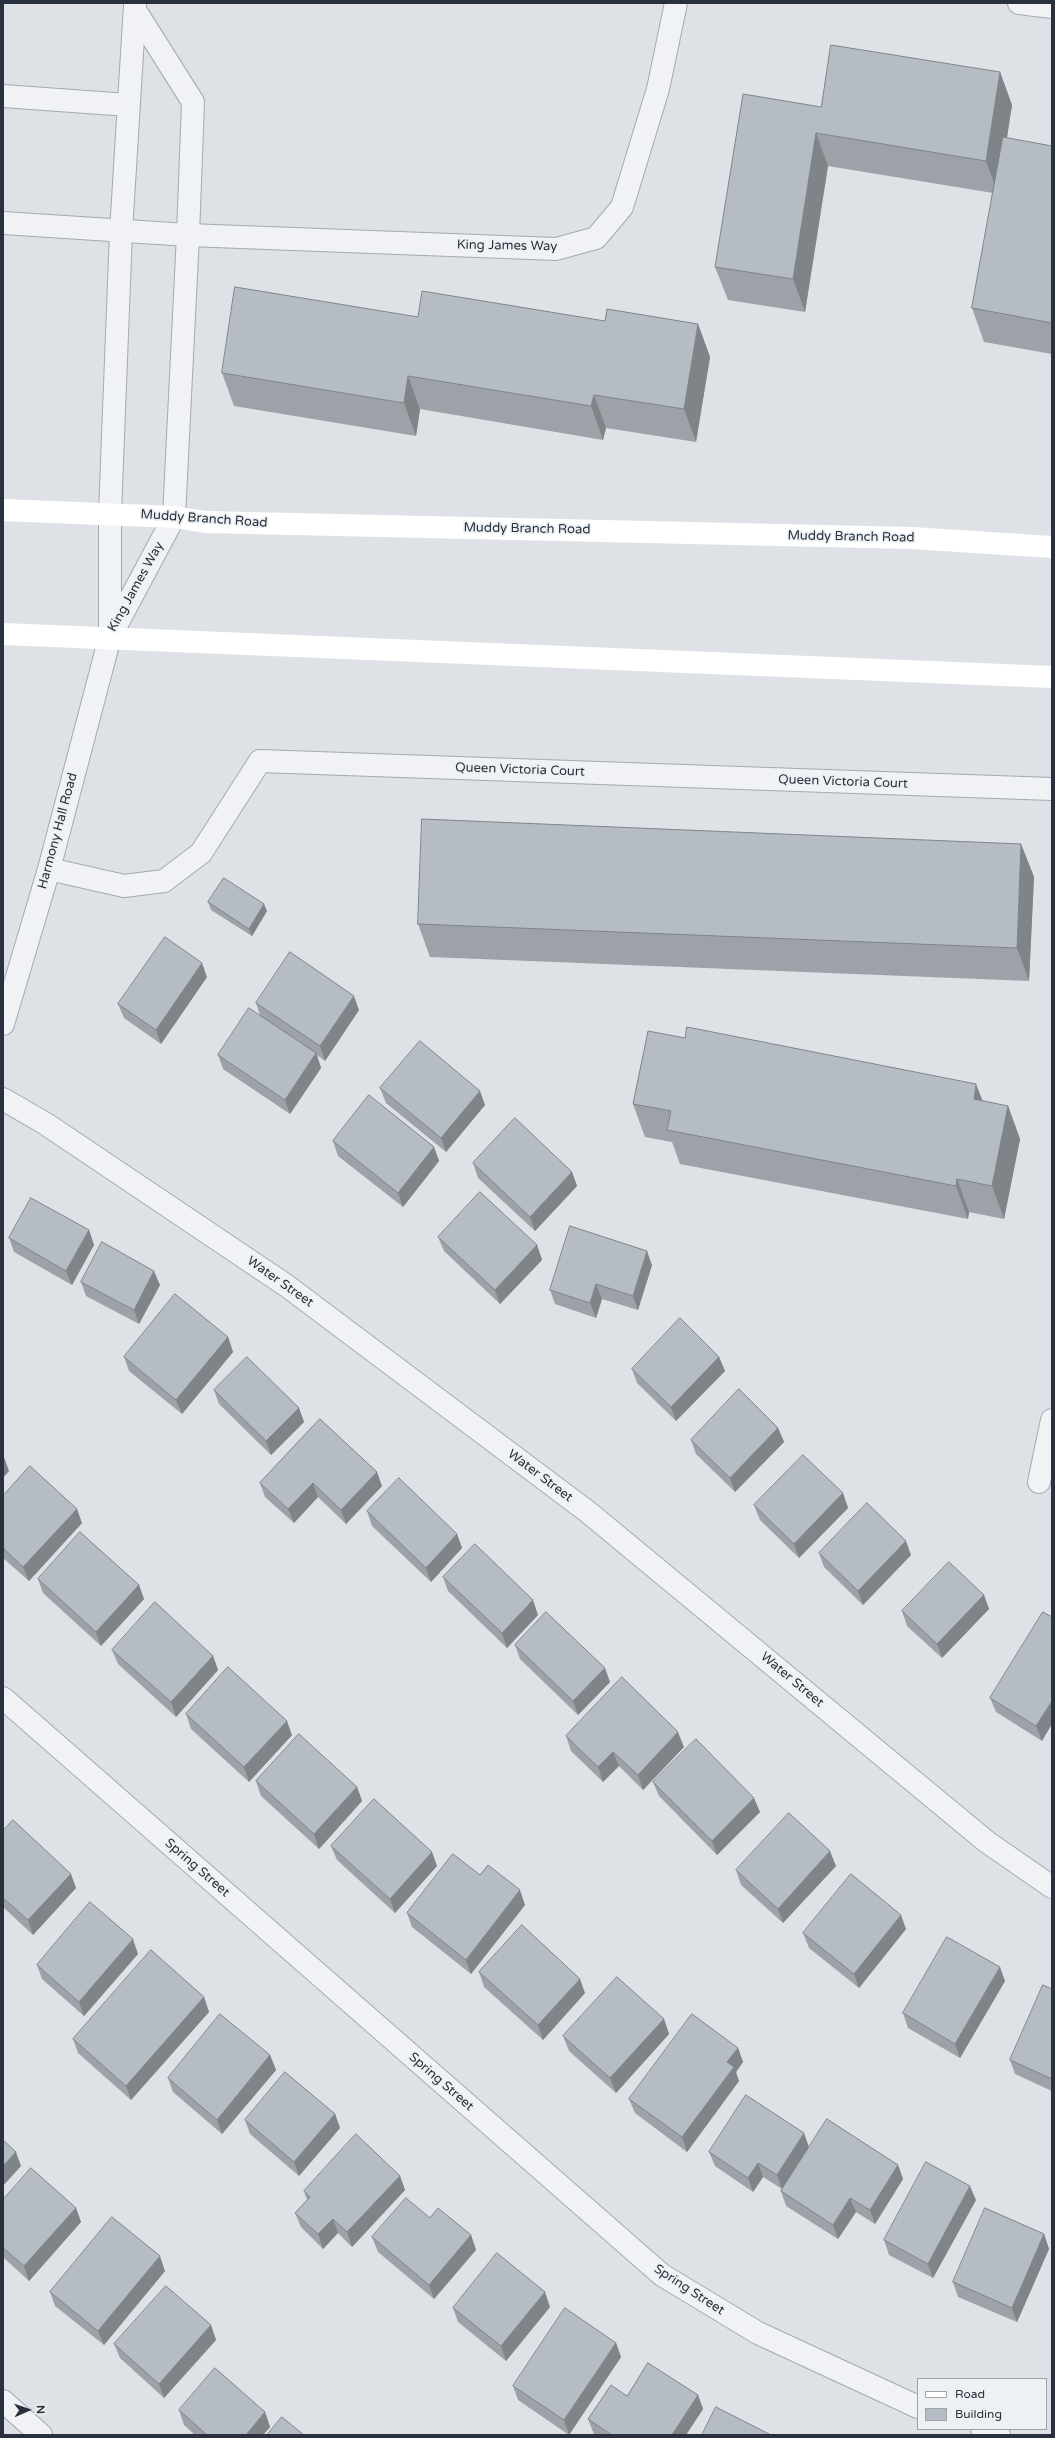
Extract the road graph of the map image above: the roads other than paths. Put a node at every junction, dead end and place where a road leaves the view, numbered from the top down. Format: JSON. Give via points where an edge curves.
{"nodes":[{"id":1,"x":676,"y":3,"type":"edge"},
{"id":2,"x":1019,"y":3,"type":"edge"},
{"id":3,"x":135,"y":6,"type":"edge"},
{"id":4,"x":1052,"y":8,"type":"edge"},
{"id":5,"x":3,"y":96,"type":"edge"},
{"id":6,"x":128,"y":105,"type":"junction"},
{"id":7,"x":3,"y":223,"type":"edge"},
{"id":8,"x":121,"y":232,"type":"junction"},
{"id":9,"x":188,"y":235,"type":"junction"},
{"id":10,"x":3,"y":510,"type":"edge"},
{"id":11,"x":110,"y":513,"type":"junction"},
{"id":12,"x":174,"y":517,"type":"junction"},
{"id":13,"x":1052,"y":547,"type":"edge"},
{"id":14,"x":3,"y":634,"type":"edge"},
{"id":15,"x":110,"y":637,"type":"junction"},
{"id":16,"x":1052,"y":677,"type":"edge"},
{"id":17,"x":1052,"y":789,"type":"edge"},
{"id":18,"x":49,"y":869,"type":"junction"},
{"id":19,"x":3,"y":1024,"type":"edge"},
{"id":20,"x":3,"y":1099,"type":"edge"},
{"id":21,"x":1052,"y":1420,"type":"edge"},
{"id":22,"x":1039,"y":1482,"type":"dead end"},
{"id":23,"x":3,"y":1698,"type":"edge"},
{"id":24,"x":1052,"y":1887,"type":"edge"},
{"id":25,"x":3,"y":2401,"type":"edge"},
{"id":26,"x":917,"y":2407,"type":"edge"},
{"id":27,"x":985,"y":2430,"type":"edge"},
{"id":28,"x":41,"y":2435,"type":"edge"},
{"id":29,"x":999,"y":2435,"type":"edge"}],
"edges":[{"from":1,"to":9,"type":"street","name":"King James Way","via":[[658,89],[622,207],[596,238],[556,249]]},
{"from":2,"to":4,"type":"street"},
{"from":3,"to":6,"type":"street"},
{"from":3,"to":9,"type":"street","via":[[192,102]]},
{"from":5,"to":6,"type":"street"},
{"from":6,"to":8,"type":"street"},
{"from":7,"to":8,"type":"street","name":"King James Way"},
{"from":8,"to":9,"type":"street","name":"King James Way"},
{"from":8,"to":11,"type":"street","name":"King James Way"},
{"from":9,"to":12,"type":"street","name":"King James Way"},
{"from":10,"to":11,"type":"main road","name":"Muddy Branch Road"},
{"from":11,"to":12,"type":"main road","name":"Muddy Branch Road"},
{"from":11,"to":15,"type":"street","name":"King James Way"},
{"from":12,"to":13,"type":"main road","name":"Muddy Branch Road","via":[[205,522],[268,524],[912,538]]},
{"from":12,"to":15,"type":"street","name":"King James Way"},
{"from":14,"to":15,"type":"main road"},
{"from":15,"to":16,"type":"main road"},
{"from":15,"to":18,"type":"street","name":"Harmony Hall Road"},
{"from":17,"to":18,"type":"street","name":"Queen Victoria Court","via":[[260,761],[200,853],[164,881],[124,886]]},
{"from":18,"to":19,"type":"street","name":"Harmony Hall Road"},
{"from":20,"to":24,"type":"street","name":"Water Street","via":[[46,1124],[287,1286],[532,1469],[588,1512],[987,1842]]},
{"from":21,"to":22,"type":"street"},
{"from":23,"to":26,"type":"street","name":"Spring Street","via":[[662,2275],[758,2333]]},
{"from":25,"to":28,"type":"street"},
{"from":27,"to":29,"type":"street"}]}
